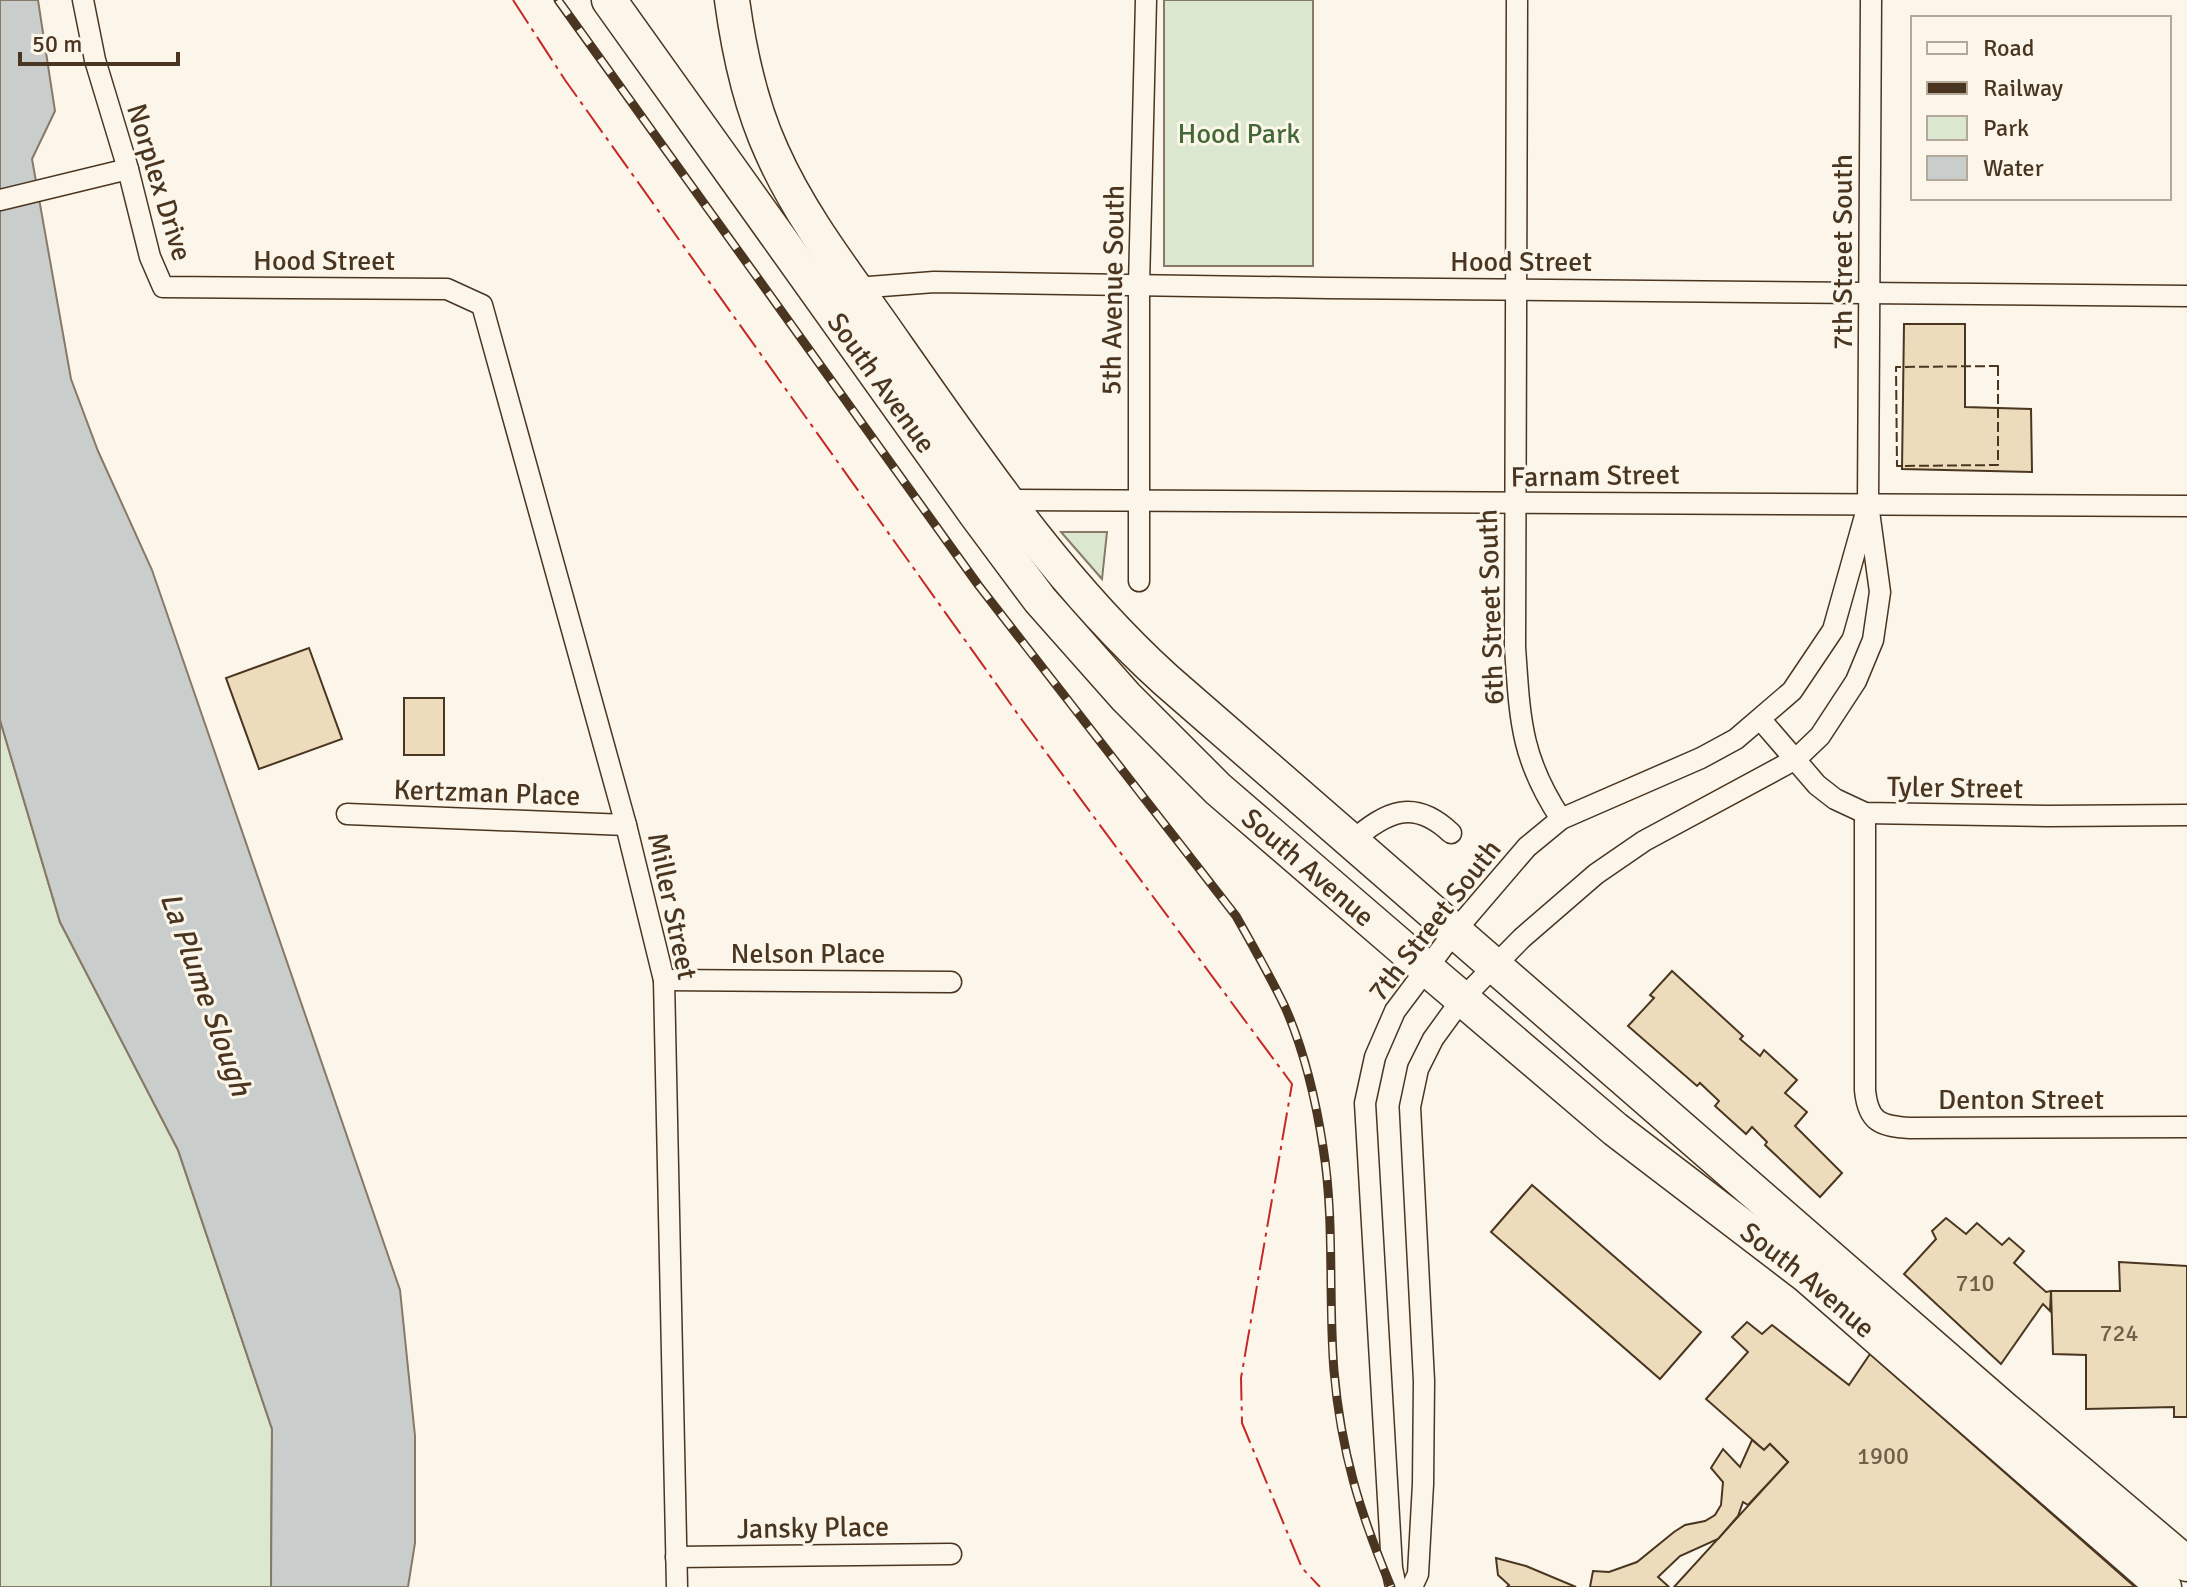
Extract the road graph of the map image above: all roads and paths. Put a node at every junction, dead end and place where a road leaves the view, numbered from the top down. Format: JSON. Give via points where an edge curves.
{"nodes":[{"id":1,"x":83,"y":0,"type":"edge"},
{"id":2,"x":609,"y":0,"type":"edge"},
{"id":3,"x":732,"y":0,"type":"edge"},
{"id":4,"x":1146,"y":0,"type":"edge"},
{"id":5,"x":1517,"y":0,"type":"edge"},
{"id":6,"x":1871,"y":0,"type":"edge"},
{"id":7,"x":128,"y":169,"type":"junction"},
{"id":8,"x":0,"y":200,"type":"edge"},
{"id":9,"x":1139,"y":285,"type":"junction"},
{"id":10,"x":163,"y":287,"type":"joint"},
{"id":11,"x":856,"y":288,"type":"junction"},
{"id":12,"x":1515,"y":289,"type":"junction"},
{"id":13,"x":1869,"y":292,"type":"junction"},
{"id":14,"x":2187,"y":296,"type":"edge"},
{"id":15,"x":482,"y":305,"type":"joint"},
{"id":16,"x":1004,"y":500,"type":"junction"},
{"id":17,"x":1138,"y":500,"type":"junction"},
{"id":18,"x":1515,"y":504,"type":"junction"},
{"id":19,"x":1868,"y":504,"type":"junction"},
{"id":20,"x":2187,"y":506,"type":"edge"},
{"id":21,"x":1139,"y":581,"type":"dead end"},
{"id":22,"x":1761,"y":720,"type":"junction"},
{"id":23,"x":1796,"y":759,"type":"junction"},
{"id":24,"x":1865,"y":813,"type":"junction"},
{"id":25,"x":347,"y":814,"type":"dead end"},
{"id":26,"x":2187,"y":815,"type":"edge"},
{"id":27,"x":1561,"y":819,"type":"junction"},
{"id":28,"x":626,"y":825,"type":"junction"},
{"id":29,"x":1451,"y":833,"type":"dead end"},
{"id":30,"x":1352,"y":841,"type":"junction"},
{"id":31,"x":1455,"y":931,"type":"junction"},
{"id":32,"x":1495,"y":965,"type":"junction"},
{"id":33,"x":1426,"y":968,"type":"junction"},
{"id":34,"x":664,"y":980,"type":"junction"},
{"id":35,"x":951,"y":982,"type":"dead end"},
{"id":36,"x":1462,"y":999,"type":"junction"},
{"id":37,"x":2187,"y":1127,"type":"edge"},
{"id":38,"x":951,"y":1554,"type":"dead end"},
{"id":39,"x":676,"y":1557,"type":"junction"},
{"id":40,"x":2187,"y":1564,"type":"edge"},
{"id":41,"x":677,"y":1587,"type":"edge"},
{"id":42,"x":1396,"y":1587,"type":"edge"},
{"id":43,"x":1412,"y":1587,"type":"edge"},
{"id":44,"x":2164,"y":1587,"type":"edge"}],
"edges":[{"from":1,"to":7,"type":"street","name":"Norplex Drive"},
{"from":2,"to":33,"type":"highway","name":"South Avenue","via":[[1040,600],[1218,789]]},
{"from":3,"to":11,"type":"highway","name":"South Avenue","via":[[750,92],[771,151],[799,205]]},
{"from":4,"to":9,"type":"street","name":"5th Avenue South"},
{"from":5,"to":12,"type":"street","name":"6th Street South"},
{"from":6,"to":13,"type":"street","name":"7th Street South"},
{"from":7,"to":8,"type":"street"},
{"from":7,"to":10,"type":"street","name":"Norplex Drive"},
{"from":9,"to":11,"type":"street","name":"Hood Street","via":[[934,282]]},
{"from":9,"to":12,"type":"street","name":"Hood Street"},
{"from":9,"to":17,"type":"street","name":"5th Avenue South"},
{"from":10,"to":15,"type":"street","name":"Hood Street","via":[[447,289]]},
{"from":11,"to":16,"type":"highway","name":"South Avenue"},
{"from":12,"to":13,"type":"street","name":"Hood Street"},
{"from":12,"to":18,"type":"street","name":"6th Street South"},
{"from":13,"to":14,"type":"street","name":"Hood Street"},
{"from":13,"to":19,"type":"street","name":"7th Street South"},
{"from":15,"to":28,"type":"street","name":"Miller Street"},
{"from":16,"to":17,"type":"street","name":"Farnam Street"},
{"from":16,"to":30,"type":"highway","name":"South Avenue","via":[[1097,612],[1155,670]]},
{"from":17,"to":18,"type":"street","name":"Farnam Street"},
{"from":17,"to":21,"type":"street","name":"5th Avenue South"},
{"from":18,"to":19,"type":"street","name":"Farnam Street"},
{"from":18,"to":27,"type":"street","name":"6th Street South","via":[[1519,708],[1527,753]]},
{"from":19,"to":20,"type":"street","name":"Farnam Street"},
{"from":19,"to":22,"type":"street","name":"7th Street South","via":[[1833,630],[1792,691]]},
{"from":19,"to":23,"type":"street","name":"7th Street South","via":[[1880,592],[1873,640],[1856,681],[1820,736]]},
{"from":22,"to":23,"type":"street","name":"Tyler Street"},
{"from":22,"to":27,"type":"street","name":"7th Street South","via":[[1701,758]]},
{"from":23,"to":24,"type":"street","name":"Tyler Street","via":[[1817,785]]},
{"from":23,"to":32,"type":"street","name":"7th Street South","via":[[1644,841],[1596,874]]},
{"from":24,"to":26,"type":"street","name":"Tyler Street"},
{"from":24,"to":37,"type":"street","name":"Denton Street","via":[[1867,1103],[1877,1121],[1893,1127]]},
{"from":25,"to":28,"type":"street","name":"Kertzman Place"},
{"from":27,"to":31,"type":"street","name":"7th Street South","via":[[1527,847]]},
{"from":28,"to":34,"type":"street","name":"Miller Street"},
{"from":29,"to":30,"type":"street","via":[[1435,818],[1395,813]]},
{"from":30,"to":31,"type":"highway","name":"South Avenue"},
{"from":31,"to":32,"type":"highway","name":"South Avenue"},
{"from":31,"to":33,"type":"street","name":"7th Street South"},
{"from":32,"to":36,"type":"street","name":"7th Street South"},
{"from":32,"to":40,"type":"highway","name":"South Avenue"},
{"from":33,"to":36,"type":"highway","name":"South Avenue"},
{"from":33,"to":42,"type":"street","name":"7th Street South","via":[[1395,1011],[1375,1057],[1365,1103]]},
{"from":34,"to":35,"type":"street","name":"Nelson Place"},
{"from":34,"to":39,"type":"street","name":"Miller Street"},
{"from":36,"to":43,"type":"street","name":"7th Street South","via":[[1418,1069],[1410,1107],[1424,1381],[1418,1574]]},
{"from":36,"to":44,"type":"highway","name":"South Avenue","via":[[1615,1129],[1806,1275]]},
{"from":38,"to":39,"type":"street","name":"Jansky Place"},
{"from":39,"to":41,"type":"street","name":"Miller Street"}]}
